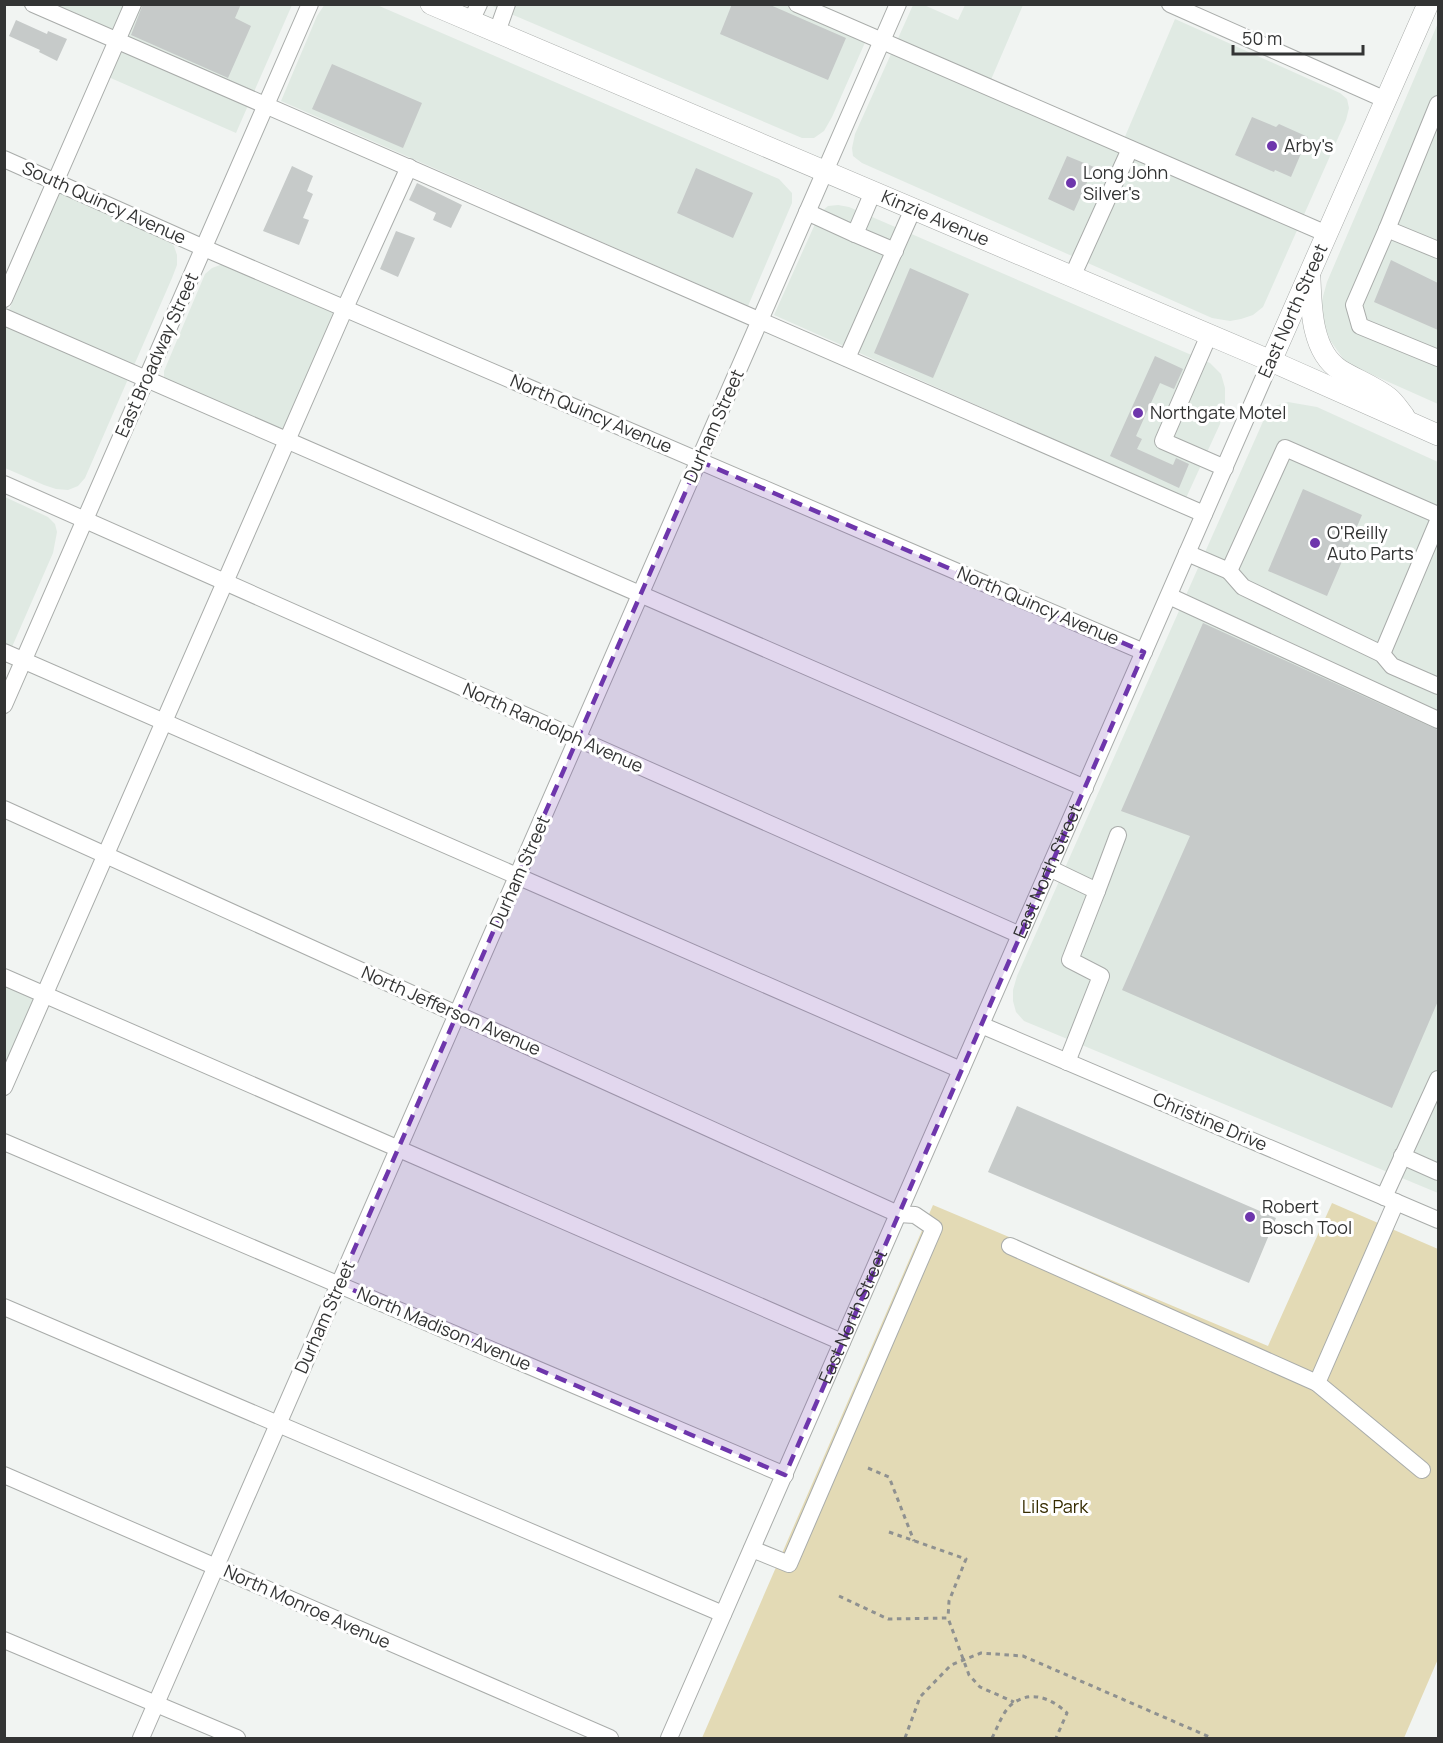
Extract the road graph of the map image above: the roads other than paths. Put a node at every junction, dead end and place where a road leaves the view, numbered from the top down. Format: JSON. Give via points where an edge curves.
{"nodes":[{"id":1,"x":33,"y":4,"type":"edge"},
{"id":2,"x":133,"y":4,"type":"edge"},
{"id":3,"x":310,"y":4,"type":"edge"},
{"id":4,"x":507,"y":4,"type":"edge"},
{"id":5,"x":798,"y":4,"type":"edge"},
{"id":6,"x":898,"y":4,"type":"edge"},
{"id":7,"x":1170,"y":4,"type":"edge"},
{"id":8,"x":1428,"y":4,"type":"edge"},
{"id":9,"x":432,"y":5,"type":"edge"},
{"id":10,"x":475,"y":13,"type":"edge"},
{"id":11,"x":497,"y":33,"type":"junction"},
{"id":12,"x":118,"y":40,"type":"junction"},
{"id":13,"x":882,"y":41,"type":"junction"},
{"id":14,"x":1386,"y":100,"type":"junction"},
{"id":15,"x":1438,"y":104,"type":"edge"},
{"id":16,"x":266,"y":105,"type":"junction"},
{"id":17,"x":1130,"y":149,"type":"junction"},
{"id":18,"x":4,"y":159,"type":"edge"},
{"id":19,"x":409,"y":167,"type":"junction"},
{"id":20,"x":825,"y":172,"type":"junction"},
{"id":21,"x":56,"y":182,"type":"junction"},
{"id":22,"x":873,"y":192,"type":"junction"},
{"id":23,"x":913,"y":209,"type":"junction"},
{"id":24,"x":807,"y":212,"type":"junction"},
{"id":25,"x":1387,"y":229,"type":"junction"},
{"id":26,"x":855,"y":234,"type":"junction"},
{"id":27,"x":1327,"y":234,"type":"junction"},
{"id":28,"x":204,"y":248,"type":"junction"},
{"id":29,"x":1438,"y":250,"type":"edge"},
{"id":30,"x":895,"y":251,"type":"junction"},
{"id":31,"x":1310,"y":272,"type":"junction"},
{"id":32,"x":1072,"y":277,"type":"junction"},
{"id":33,"x":4,"y":299,"type":"edge"},
{"id":34,"x":345,"y":308,"type":"junction"},
{"id":35,"x":4,"y":317,"type":"edge"},
{"id":36,"x":760,"y":320,"type":"junction"},
{"id":37,"x":1209,"y":335,"type":"junction"},
{"id":38,"x":847,"y":358,"type":"junction"},
{"id":39,"x":1438,"y":358,"type":"edge"},
{"id":40,"x":1271,"y":361,"type":"junction"},
{"id":41,"x":147,"y":379,"type":"junction"},
{"id":42,"x":1408,"y":421,"type":"junction"},
{"id":43,"x":1438,"y":435,"type":"edge"},
{"id":44,"x":287,"y":440,"type":"junction"},
{"id":45,"x":699,"y":461,"type":"junction"},
{"id":46,"x":1224,"y":468,"type":"junction"},
{"id":47,"x":4,"y":484,"type":"edge"},
{"id":48,"x":1204,"y":514,"type":"junction"},
{"id":49,"x":1438,"y":515,"type":"edge"},
{"id":50,"x":85,"y":520,"type":"junction"},
{"id":51,"x":1438,"y":521,"type":"edge"},
{"id":52,"x":1187,"y":553,"type":"junction"},
{"id":53,"x":1431,"y":563,"type":"edge"},
{"id":54,"x":1228,"y":572,"type":"junction"},
{"id":55,"x":225,"y":582,"type":"junction"},
{"id":56,"x":641,"y":595,"type":"junction"},
{"id":57,"x":1168,"y":596,"type":"junction"},
{"id":58,"x":4,"y":651,"type":"edge"},
{"id":59,"x":1144,"y":652,"type":"junction"},
{"id":60,"x":1382,"y":654,"type":"junction"},
{"id":61,"x":24,"y":660,"type":"junction"},
{"id":62,"x":1438,"y":686,"type":"edge"},
{"id":63,"x":4,"y":705,"type":"edge"},
{"id":64,"x":1438,"y":720,"type":"edge"},
{"id":65,"x":164,"y":721,"type":"junction"},
{"id":66,"x":578,"y":739,"type":"junction"},
{"id":67,"x":1085,"y":788,"type":"junction"},
{"id":68,"x":4,"y":809,"type":"edge"},
{"id":69,"x":1118,"y":835,"type":"dead end"},
{"id":70,"x":106,"y":855,"type":"junction"},
{"id":71,"x":1049,"y":868,"type":"junction"},
{"id":72,"x":518,"y":876,"type":"junction"},
{"id":73,"x":1097,"y":891,"type":"junction"},
{"id":74,"x":1020,"y":935,"type":"junction"},
{"id":75,"x":4,"y":977,"type":"edge"},
{"id":76,"x":45,"y":994,"type":"junction"},
{"id":77,"x":458,"y":1014,"type":"junction"},
{"id":78,"x":981,"y":1025,"type":"junction"},
{"id":79,"x":1067,"y":1062,"type":"junction"},
{"id":80,"x":961,"y":1070,"type":"junction"},
{"id":81,"x":1438,"y":1079,"type":"edge"},
{"id":82,"x":4,"y":1086,"type":"edge"},
{"id":83,"x":4,"y":1142,"type":"edge"},
{"id":84,"x":399,"y":1149,"type":"junction"},
{"id":85,"x":1402,"y":1156,"type":"junction"},
{"id":86,"x":1438,"y":1172,"type":"edge"},
{"id":87,"x":1390,"y":1199,"type":"junction"},
{"id":88,"x":898,"y":1214,"type":"junction"},
{"id":89,"x":1438,"y":1220,"type":"edge"},
{"id":90,"x":1010,"y":1246,"type":"dead end"},
{"id":91,"x":339,"y":1284,"type":"junction"},
{"id":92,"x":4,"y":1307,"type":"edge"},
{"id":93,"x":842,"y":1342,"type":"junction"},
{"id":94,"x":1317,"y":1383,"type":"junction"},
{"id":95,"x":279,"y":1424,"type":"junction"},
{"id":96,"x":1422,"y":1470,"type":"dead end"},
{"id":97,"x":785,"y":1474,"type":"junction"},
{"id":98,"x":4,"y":1475,"type":"edge"},
{"id":99,"x":752,"y":1549,"type":"junction"},
{"id":100,"x":216,"y":1567,"type":"junction"},
{"id":101,"x":723,"y":1614,"type":"junction"},
{"id":102,"x":4,"y":1640,"type":"edge"},
{"id":103,"x":156,"y":1704,"type":"junction"},
{"id":104,"x":141,"y":1738,"type":"edge"},
{"id":105,"x":237,"y":1738,"type":"edge"},
{"id":106,"x":610,"y":1738,"type":"edge"},
{"id":107,"x":669,"y":1738,"type":"edge"}],
"edges":[{"from":1,"to":12,"type":"street"},
{"from":2,"to":12,"type":"street"},
{"from":3,"to":16,"type":"street","name":"East Broadway Street"},
{"from":4,"to":11,"type":"street"},
{"from":5,"to":13,"type":"street"},
{"from":6,"to":13,"type":"street","name":"Durham Street"},
{"from":7,"to":14,"type":"street"},
{"from":8,"to":14,"type":"main road","name":"East North Street"},
{"from":9,"to":10,"type":"main road","name":"Kinzie Avenue"},
{"from":10,"to":11,"type":"main road","name":"Kinzie Avenue"},
{"from":11,"to":20,"type":"main road","name":"Kinzie Avenue"},
{"from":12,"to":16,"type":"street"},
{"from":12,"to":21,"type":"street"},
{"from":13,"to":17,"type":"street"},
{"from":13,"to":20,"type":"street","name":"Durham Street"},
{"from":14,"to":27,"type":"main road","name":"East North Street"},
{"from":15,"to":25,"type":"street"},
{"from":16,"to":19,"type":"street"},
{"from":16,"to":28,"type":"street","name":"East Broadway Street"},
{"from":17,"to":27,"type":"street"},
{"from":17,"to":32,"type":"street"},
{"from":18,"to":21,"type":"street","name":"South Quincy Avenue"},
{"from":19,"to":34,"type":"street"},
{"from":19,"to":36,"type":"street"},
{"from":20,"to":22,"type":"main road","name":"Kinzie Avenue"},
{"from":20,"to":24,"type":"street","name":"Durham Street"},
{"from":21,"to":28,"type":"street","name":"South Quincy Avenue"},
{"from":21,"to":33,"type":"street"},
{"from":22,"to":23,"type":"main road","name":"Kinzie Avenue"},
{"from":22,"to":26,"type":"street"},
{"from":23,"to":30,"type":"street"},
{"from":23,"to":32,"type":"main road","name":"Kinzie Avenue"},
{"from":24,"to":26,"type":"street"},
{"from":24,"to":36,"type":"street","name":"Durham Street"},
{"from":25,"to":29,"type":"street"},
{"from":25,"to":39,"type":"street","via":[[1354,305],[1360,326]]},
{"from":26,"to":30,"type":"street"},
{"from":27,"to":31,"type":"main road","name":"East North Street"},
{"from":28,"to":34,"type":"street","name":"North Quincy Avenue"},
{"from":28,"to":41,"type":"street","name":"East Broadway Street"},
{"from":30,"to":38,"type":"street"},
{"from":31,"to":40,"type":"main road","name":"East North Street"},
{"from":31,"to":42,"type":"main road","via":[[1312,317],[1317,337],[1329,358],[1338,368],[1391,399]]},
{"from":32,"to":37,"type":"main road","name":"Kinzie Avenue"},
{"from":34,"to":44,"type":"street"},
{"from":34,"to":45,"type":"street","name":"North Quincy Avenue"},
{"from":35,"to":41,"type":"street"},
{"from":36,"to":38,"type":"street"},
{"from":36,"to":45,"type":"street","name":"Durham Street"},
{"from":37,"to":40,"type":"main road","name":"Kinzie Avenue"},
{"from":37,"to":46,"type":"street","via":[[1163,441]]},
{"from":38,"to":48,"type":"street"},
{"from":40,"to":42,"type":"main road","name":"Kinzie Avenue"},
{"from":40,"to":46,"type":"street","name":"East North Street"},
{"from":41,"to":44,"type":"street"},
{"from":41,"to":50,"type":"street","name":"East Broadway Street"},
{"from":42,"to":43,"type":"main road","name":"Kinzie Avenue"},
{"from":44,"to":55,"type":"street"},
{"from":44,"to":56,"type":"street"},
{"from":45,"to":56,"type":"street","name":"Durham Street"},
{"from":45,"to":59,"type":"street","name":"North Quincy Avenue"},
{"from":46,"to":48,"type":"street","name":"East North Street"},
{"from":47,"to":50,"type":"street","name":"North Randolph Avenue"},
{"from":48,"to":52,"type":"street","name":"East North Street"},
{"from":49,"to":54,"type":"street","via":[[1285,448]]},
{"from":50,"to":55,"type":"street","name":"North Randolph Avenue"},
{"from":50,"to":61,"type":"street","name":"East Broadway Street"},
{"from":51,"to":53,"type":"street"},
{"from":52,"to":54,"type":"street"},
{"from":52,"to":57,"type":"street","name":"East North Street"},
{"from":53,"to":60,"type":"street"},
{"from":54,"to":60,"type":"street","via":[[1243,587]]},
{"from":55,"to":65,"type":"street"},
{"from":55,"to":66,"type":"street","name":"North Randolph Avenue"},
{"from":56,"to":66,"type":"street","name":"Durham Street"},
{"from":56,"to":67,"type":"street"},
{"from":57,"to":59,"type":"street","name":"East North Street"},
{"from":57,"to":64,"type":"street"},
{"from":58,"to":61,"type":"street"},
{"from":59,"to":67,"type":"street","name":"East North Street"},
{"from":60,"to":62,"type":"street","via":[[1392,666]]},
{"from":61,"to":63,"type":"street","name":"East Broadway Street"},
{"from":61,"to":65,"type":"street"},
{"from":65,"to":70,"type":"street"},
{"from":65,"to":72,"type":"street"},
{"from":66,"to":72,"type":"street","name":"Durham Street"},
{"from":66,"to":74,"type":"street","name":"North Randolph Avenue"},
{"from":67,"to":71,"type":"street","name":"East North Street"},
{"from":68,"to":70,"type":"street","name":"North Jefferson Avenue"},
{"from":69,"to":73,"type":"street"},
{"from":70,"to":76,"type":"street"},
{"from":70,"to":77,"type":"street","name":"North Jefferson Avenue"},
{"from":71,"to":73,"type":"street"},
{"from":71,"to":74,"type":"street","name":"East North Street"},
{"from":72,"to":77,"type":"street","name":"Durham Street"},
{"from":72,"to":80,"type":"street"},
{"from":73,"to":79,"type":"street","via":[[1070,960],[1101,976]]},
{"from":74,"to":78,"type":"street","name":"East North Street"},
{"from":75,"to":76,"type":"street"},
{"from":76,"to":82,"type":"street"},
{"from":76,"to":84,"type":"street"},
{"from":77,"to":84,"type":"street","name":"Durham Street"},
{"from":77,"to":88,"type":"street","name":"North Jefferson Avenue"},
{"from":78,"to":79,"type":"street","name":"Christine Drive"},
{"from":78,"to":80,"type":"street","name":"East North Street"},
{"from":79,"to":87,"type":"street","name":"Christine Drive"},
{"from":80,"to":88,"type":"street","name":"East North Street"},
{"from":81,"to":85,"type":"street"},
{"from":83,"to":91,"type":"street","name":"North Madison Avenue"},
{"from":84,"to":91,"type":"street","name":"Durham Street"},
{"from":84,"to":93,"type":"street"},
{"from":85,"to":86,"type":"street"},
{"from":85,"to":87,"type":"street"},
{"from":87,"to":89,"type":"street","name":"Christine Drive"},
{"from":87,"to":94,"type":"street"},
{"from":88,"to":93,"type":"street","name":"East North Street"},
{"from":88,"to":99,"type":"street","name":"North Jefferson Avenue","via":[[915,1215],[934,1228],[789,1564]]},
{"from":90,"to":94,"type":"street"},
{"from":91,"to":95,"type":"street","name":"Durham Street"},
{"from":91,"to":97,"type":"street","name":"North Madison Avenue"},
{"from":92,"to":95,"type":"street"},
{"from":93,"to":97,"type":"street","name":"East North Street"},
{"from":94,"to":96,"type":"street"},
{"from":95,"to":100,"type":"street","name":"Durham Street"},
{"from":95,"to":101,"type":"street"},
{"from":97,"to":99,"type":"street","name":"East North Street"},
{"from":98,"to":100,"type":"street","name":"North Monroe Avenue"},
{"from":99,"to":101,"type":"street","name":"East North Street"},
{"from":100,"to":103,"type":"street","name":"Durham Street"},
{"from":100,"to":106,"type":"street","name":"North Monroe Avenue"},
{"from":101,"to":107,"type":"street","name":"East North Street"},
{"from":102,"to":103,"type":"street"},
{"from":103,"to":104,"type":"street","name":"Durham Street"},
{"from":103,"to":105,"type":"street"}]}
